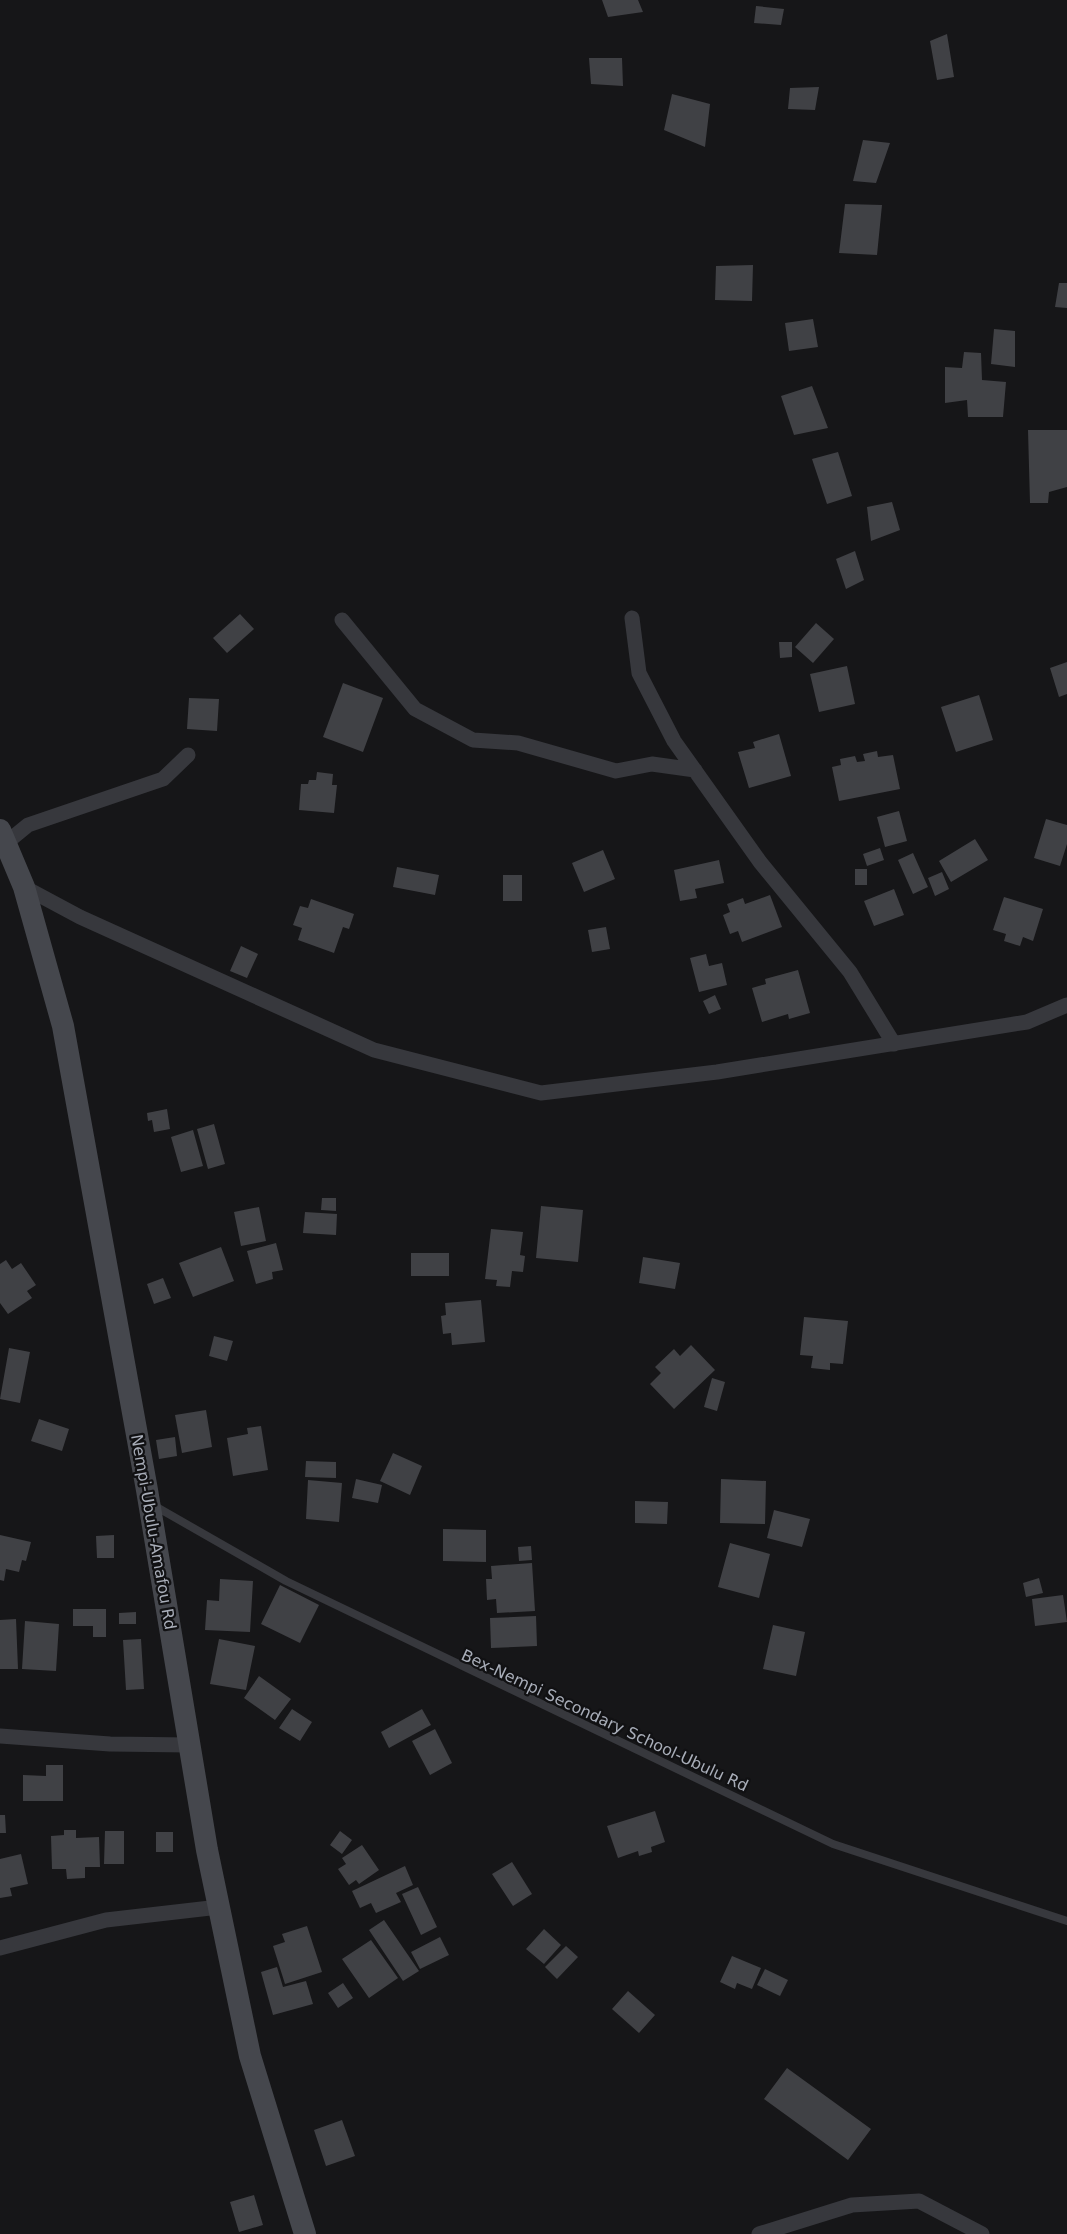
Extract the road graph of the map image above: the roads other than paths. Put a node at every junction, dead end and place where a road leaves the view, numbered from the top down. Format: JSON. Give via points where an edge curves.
{"nodes":[{"id":1,"x":632,"y":618,"type":"dead end"},
{"id":2,"x":342,"y":620,"type":"dead end"},
{"id":3,"x":188,"y":755,"type":"dead end"},
{"id":4,"x":694,"y":770,"type":"junction"},
{"id":5,"x":2,"y":841,"type":"edge"},
{"id":6,"x":24,"y":886,"type":"junction"},
{"id":7,"x":1067,"y":1005,"type":"edge"},
{"id":8,"x":894,"y":1044,"type":"junction"},
{"id":9,"x":149,"y":1503,"type":"junction"},
{"id":10,"x":0,"y":1736,"type":"edge"},
{"id":11,"x":190,"y":1745,"type":"junction"},
{"id":12,"x":219,"y":1907,"type":"junction"},
{"id":13,"x":1067,"y":1921,"type":"edge"},
{"id":14,"x":0,"y":1948,"type":"edge"},
{"id":15,"x":305,"y":2234,"type":"edge"},
{"id":16,"x":759,"y":2234,"type":"edge"},
{"id":17,"x":982,"y":2234,"type":"edge"}],
"edges":[{"from":1,"to":4,"type":"street","via":[[639,673],[674,741]]},
{"from":2,"to":4,"type":"street","via":[[415,709],[473,740],[518,743],[616,771],[652,764]]},
{"from":3,"to":5,"type":"street","via":[[163,779],[28,825]]},
{"from":4,"to":8,"type":"street","via":[[760,862],[850,972]]},
{"from":5,"to":6,"type":"street","name":"Nempi-Ubulu-Amafou Rd"},
{"from":6,"to":8,"type":"street","via":[[80,917],[374,1050],[541,1093],[717,1072]]},
{"from":6,"to":9,"type":"street","name":"Nempi-Ubulu-Amafou Rd","via":[[63,1026]]},
{"from":7,"to":8,"type":"street","via":[[1027,1022]]},
{"from":9,"to":11,"type":"street","name":"Nempi-Ubulu-Amafou Rd"},
{"from":9,"to":13,"type":"lane","name":"Bex-Nempi Secondary School-Ubulu Rd","via":[[286,1581],[833,1844]]},
{"from":10,"to":11,"type":"street"},
{"from":11,"to":12,"type":"street","name":"Nempi-Ubulu-Amafou Rd"},
{"from":12,"to":14,"type":"street","via":[[106,1920]]},
{"from":12,"to":15,"type":"street","name":"Nempi-Ubulu-Amafou Rd","via":[[250,2056]]},
{"from":16,"to":17,"type":"street","via":[[852,2205],[919,2201]]}]}
